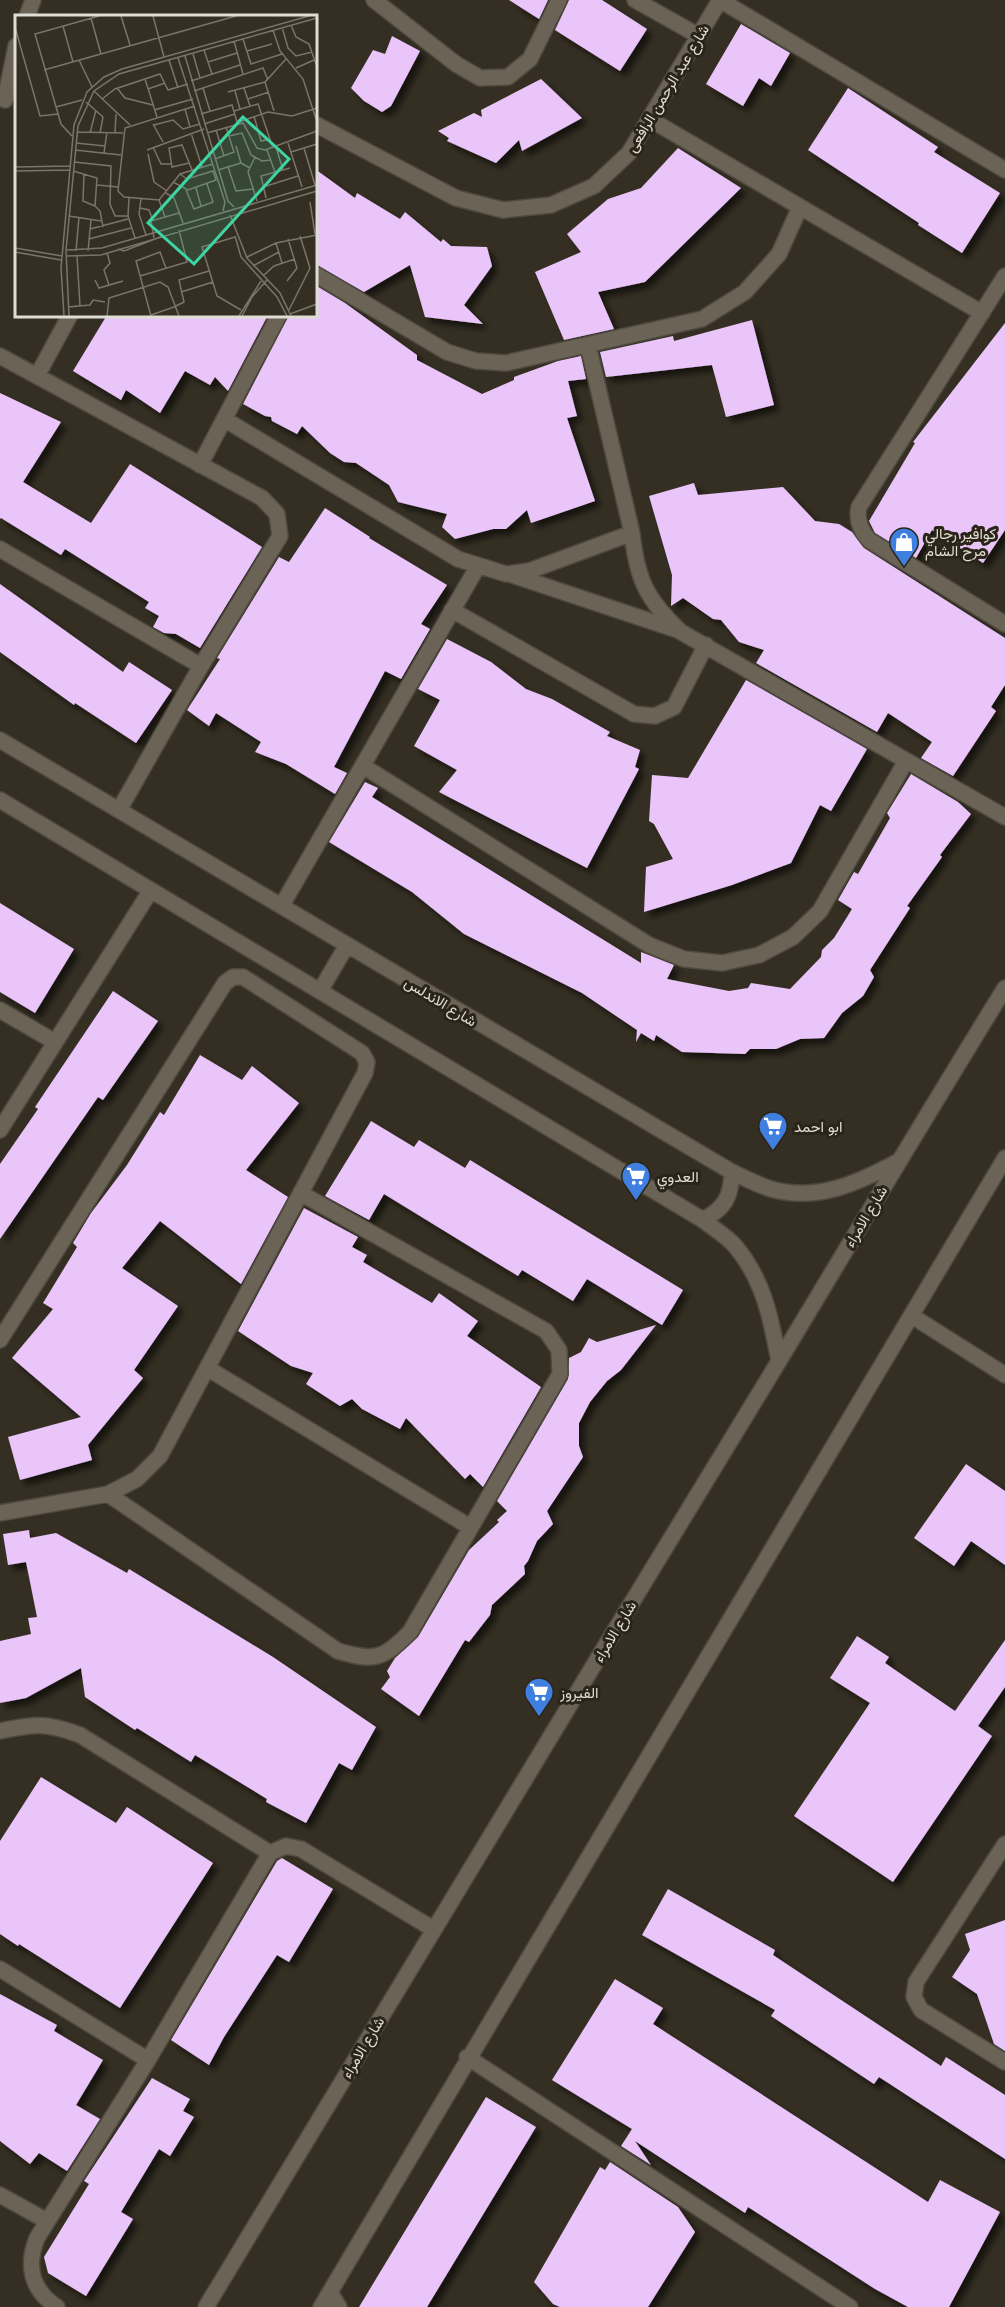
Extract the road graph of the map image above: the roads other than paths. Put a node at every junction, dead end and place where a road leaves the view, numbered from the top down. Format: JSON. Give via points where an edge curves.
{"nodes":[{"id":1,"x":33,"y":0,"type":"edge"},
{"id":2,"x":374,"y":0,"type":"edge"},
{"id":3,"x":560,"y":0,"type":"edge"},
{"id":4,"x":635,"y":0,"type":"edge"},
{"id":5,"x":720,"y":0,"type":"edge"},
{"id":6,"x":27,"y":15,"type":"edge"},
{"id":7,"x":699,"y":36,"type":"junction"},
{"id":8,"x":15,"y":52,"type":"edge"},
{"id":9,"x":7,"y":101,"type":"edge"},
{"id":10,"x":651,"y":120,"type":"junction"},
{"id":11,"x":316,"y":125,"type":"edge"},
{"id":12,"x":1005,"y":170,"type":"edge"},
{"id":13,"x":800,"y":207,"type":"junction"},
{"id":14,"x":316,"y":275,"type":"edge"},
{"id":15,"x":1005,"y":276,"type":"edge"},
{"id":16,"x":982,"y":313,"type":"junction"},
{"id":17,"x":69,"y":316,"type":"edge"},
{"id":18,"x":278,"y":316,"type":"edge"},
{"id":19,"x":588,"y":345,"type":"junction"},
{"id":20,"x":0,"y":356,"type":"edge"},
{"id":21,"x":37,"y":376,"type":"junction"},
{"id":22,"x":224,"y":419,"type":"junction"},
{"id":23,"x":200,"y":465,"type":"junction"},
{"id":24,"x":632,"y":533,"type":"junction"},
{"id":25,"x":0,"y":549,"type":"edge"},
{"id":26,"x":478,"y":566,"type":"junction"},
{"id":27,"x":506,"y":574,"type":"junction"},
{"id":28,"x":452,"y":610,"type":"junction"},
{"id":29,"x":1003,"y":619,"type":"edge"},
{"id":30,"x":681,"y":632,"type":"junction"},
{"id":31,"x":706,"y":645,"type":"junction"},
{"id":32,"x":201,"y":666,"type":"junction"},
{"id":33,"x":0,"y":740,"type":"edge"},
{"id":34,"x":906,"y":761,"type":"junction"},
{"id":35,"x":363,"y":766,"type":"junction"},
{"id":36,"x":0,"y":800,"type":"edge"},
{"id":37,"x":119,"y":810,"type":"junction"},
{"id":38,"x":1005,"y":817,"type":"edge"},
{"id":39,"x":151,"y":890,"type":"junction"},
{"id":40,"x":282,"y":905,"type":"junction"},
{"id":41,"x":347,"y":945,"type":"junction"},
{"id":42,"x":1005,"y":988,"type":"edge"},
{"id":43,"x":320,"y":991,"type":"junction"},
{"id":44,"x":0,"y":1010,"type":"edge"},
{"id":45,"x":55,"y":1042,"type":"junction"},
{"id":46,"x":0,"y":1130,"type":"edge"},
{"id":47,"x":1005,"y":1158,"type":"edge"},
{"id":48,"x":897,"y":1162,"type":"junction"},
{"id":49,"x":732,"y":1173,"type":"junction"},
{"id":50,"x":302,"y":1194,"type":"junction"},
{"id":51,"x":703,"y":1220,"type":"junction"},
{"id":52,"x":912,"y":1316,"type":"junction"},
{"id":53,"x":0,"y":1340,"type":"edge"},
{"id":54,"x":779,"y":1361,"type":"junction"},
{"id":55,"x":207,"y":1368,"type":"junction"},
{"id":56,"x":1005,"y":1375,"type":"edge"},
{"id":57,"x":108,"y":1494,"type":"junction"},
{"id":58,"x":0,"y":1513,"type":"edge"},
{"id":59,"x":470,"y":1527,"type":"junction"},
{"id":60,"x":0,"y":1731,"type":"edge"},
{"id":61,"x":1005,"y":1844,"type":"edge"},
{"id":62,"x":270,"y":1853,"type":"junction"},
{"id":63,"x":433,"y":1929,"type":"junction"},
{"id":64,"x":0,"y":1969,"type":"edge"},
{"id":65,"x":467,"y":2058,"type":"junction"},
{"id":66,"x":148,"y":2060,"type":"junction"},
{"id":67,"x":1005,"y":2062,"type":"edge"},
{"id":68,"x":0,"y":2195,"type":"edge"},
{"id":69,"x":47,"y":2221,"type":"junction"},
{"id":70,"x":330,"y":2292,"type":"junction"},
{"id":71,"x":57,"y":2307,"type":"edge"},
{"id":72,"x":206,"y":2307,"type":"edge"},
{"id":73,"x":321,"y":2307,"type":"edge"},
{"id":74,"x":339,"y":2307,"type":"edge"},
{"id":75,"x":850,"y":2307,"type":"edge"}],
"edges":[{"from":1,"to":6,"type":"street"},
{"from":2,"to":3,"type":"street","via":[[480,78],[508,76],[530,60]]},
{"from":4,"to":7,"type":"street"},
{"from":5,"to":7,"type":"street","name":"شارع عبد الرحمن الرافعى"},
{"from":5,"to":12,"type":"street"},
{"from":7,"to":10,"type":"street","name":"شارع عبد الرحمن الرافعى"},
{"from":8,"to":9,"type":"street"},
{"from":10,"to":11,"type":"street","name":"شارع عبد الرحمن الرافعى","via":[[630,153],[594,186],[550,205],[503,210],[456,198]]},
{"from":10,"to":13,"type":"street"},
{"from":13,"to":16,"type":"street"},
{"from":13,"to":19,"type":"street","via":[[779,254],[746,292],[702,319]]},
{"from":14,"to":19,"type":"street","via":[[447,352],[476,361],[506,363]]},
{"from":15,"to":16,"type":"street"},
{"from":16,"to":29,"type":"street","via":[[859,507],[858,515],[862,532],[869,540]]},
{"from":17,"to":21,"type":"street"},
{"from":18,"to":22,"type":"street"},
{"from":19,"to":24,"type":"street"},
{"from":20,"to":21,"type":"street"},
{"from":21,"to":23,"type":"street"},
{"from":22,"to":23,"type":"street"},
{"from":22,"to":26,"type":"street","via":[[458,559]]},
{"from":23,"to":32,"type":"street","via":[[262,498],[277,514],[280,536]]},
{"from":24,"to":27,"type":"street","via":[[529,571]]},
{"from":24,"to":30,"type":"street","via":[[635,561],[645,588]]},
{"from":25,"to":32,"type":"street"},
{"from":26,"to":27,"type":"street"},
{"from":26,"to":28,"type":"street"},
{"from":27,"to":30,"type":"street"},
{"from":28,"to":31,"type":"street","via":[[634,714],[655,716],[674,707]]},
{"from":28,"to":35,"type":"street"},
{"from":30,"to":31,"type":"street"},
{"from":31,"to":34,"type":"street"},
{"from":32,"to":37,"type":"street"},
{"from":33,"to":37,"type":"street","name":"شارع الاندلس"},
{"from":34,"to":35,"type":"street","via":[[820,911],[793,937],[759,955],[722,963],[684,959],[649,945]]},
{"from":34,"to":38,"type":"street"},
{"from":35,"to":40,"type":"street"},
{"from":36,"to":39,"type":"street"},
{"from":37,"to":40,"type":"street","name":"شارع الاندلس"},
{"from":39,"to":43,"type":"street"},
{"from":39,"to":45,"type":"street"},
{"from":40,"to":41,"type":"street","name":"شارع الاندلس"},
{"from":41,"to":43,"type":"street"},
{"from":41,"to":49,"type":"street","name":"شارع الاندلس"},
{"from":42,"to":48,"type":"street","name":"شارع الامراء"},
{"from":43,"to":51,"type":"street"},
{"from":44,"to":45,"type":"street"},
{"from":45,"to":46,"type":"street"},
{"from":47,"to":52,"type":"street"},
{"from":48,"to":49,"type":"street","name":"شارع الاندلس","via":[[857,1183],[815,1193],[772,1189]]},
{"from":48,"to":54,"type":"street","name":"شارع الامراء"},
{"from":49,"to":51,"type":"street","via":[[732,1188],[726,1201]]},
{"from":50,"to":53,"type":"street","via":[[365,1073],[367,1062],[362,1053],[243,977],[233,977],[225,983]]},
{"from":50,"to":55,"type":"street"},
{"from":50,"to":59,"type":"street","via":[[546,1331],[559,1350],[560,1374]]},
{"from":51,"to":54,"type":"street","via":[[735,1246],[759,1280]]},
{"from":52,"to":56,"type":"street"},
{"from":52,"to":65,"type":"street"},
{"from":54,"to":63,"type":"street","name":"شارع الامراء"},
{"from":55,"to":57,"type":"street","via":[[160,1456],[137,1479]]},
{"from":55,"to":59,"type":"street"},
{"from":57,"to":58,"type":"street"},
{"from":57,"to":59,"type":"street","via":[[338,1651],[365,1659],[390,1652],[410,1632]]},
{"from":60,"to":62,"type":"street","via":[[33,1725],[57,1726],[80,1735]]},
{"from":61,"to":67,"type":"street","via":[[916,1983],[914,1997],[921,2010]]},
{"from":62,"to":63,"type":"street","via":[[286,1846],[301,1849]]},
{"from":62,"to":66,"type":"street"},
{"from":63,"to":72,"type":"street","name":"شارع الامراء"},
{"from":64,"to":66,"type":"street"},
{"from":65,"to":70,"type":"street"},
{"from":65,"to":75,"type":"street"},
{"from":66,"to":69,"type":"street"},
{"from":68,"to":69,"type":"street"},
{"from":69,"to":71,"type":"street","via":[[30,2255],[32,2274],[39,2291]]},
{"from":70,"to":73,"type":"street"},
{"from":70,"to":74,"type":"street"}]}
